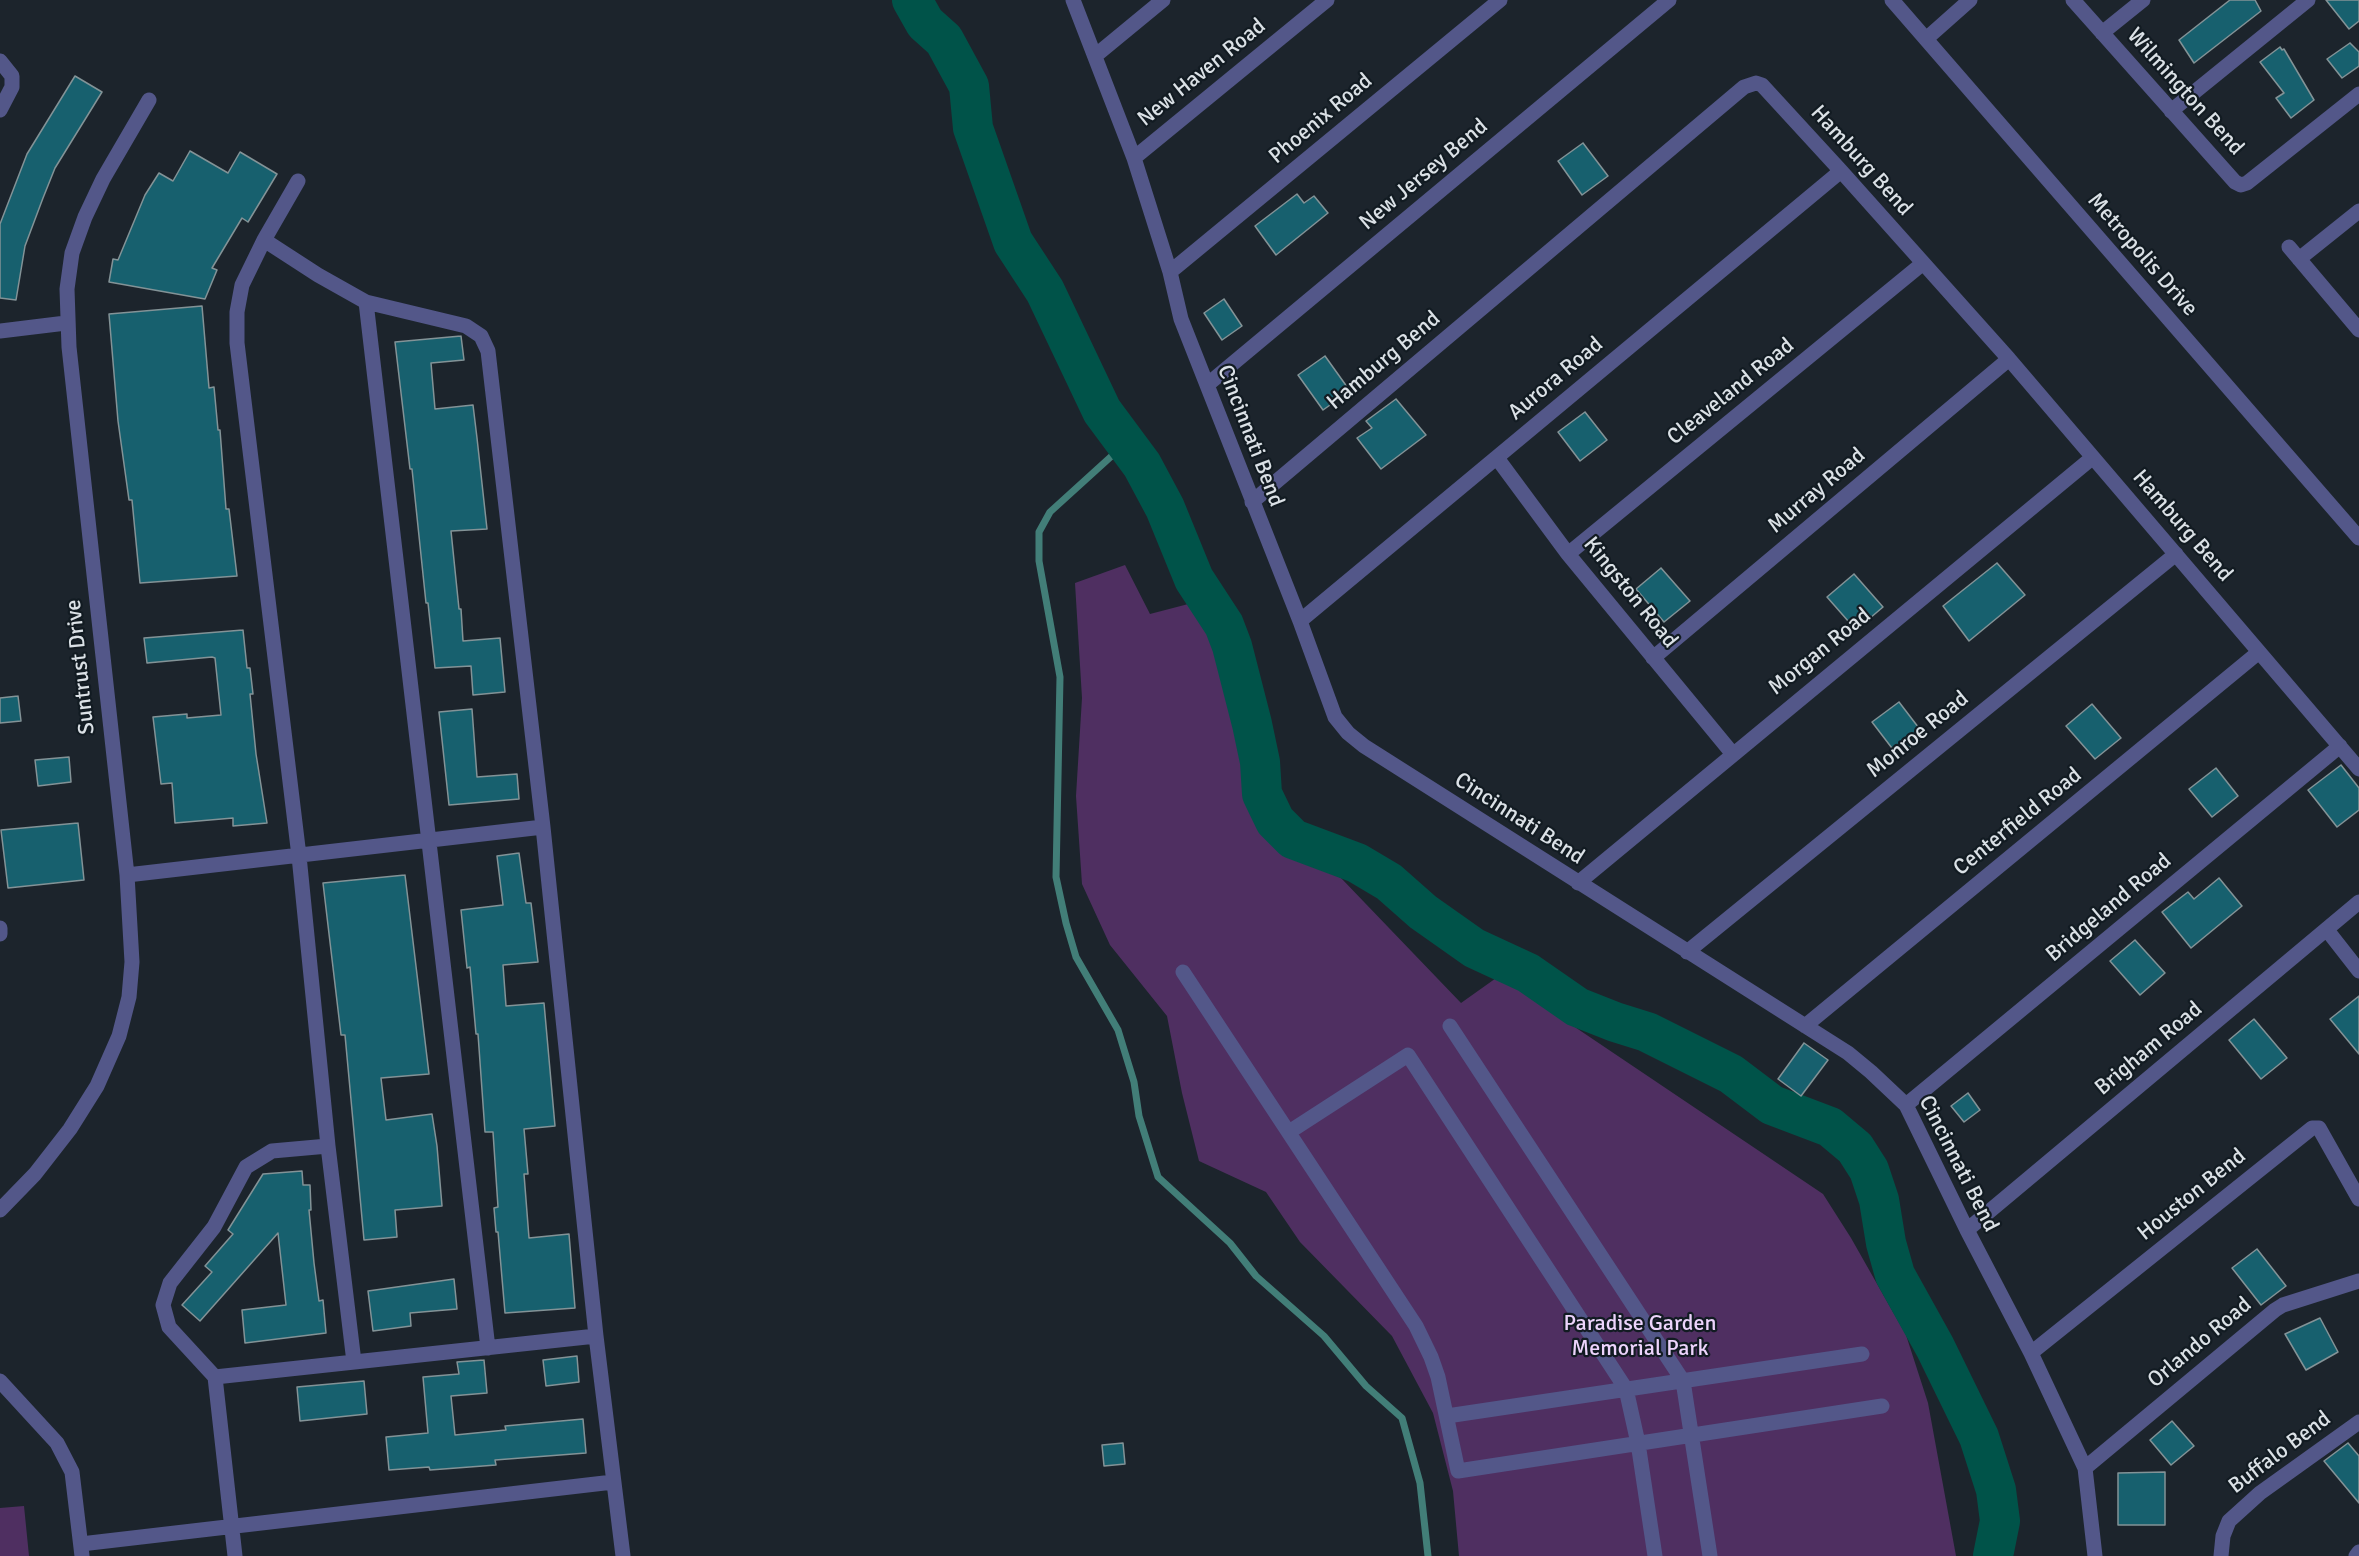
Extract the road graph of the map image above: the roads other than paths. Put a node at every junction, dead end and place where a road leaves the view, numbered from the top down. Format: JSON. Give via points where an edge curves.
{"nodes":[{"id":1,"x":1073,"y":0,"type":"edge"},
{"id":2,"x":1163,"y":0,"type":"edge"},
{"id":3,"x":1327,"y":0,"type":"edge"},
{"id":4,"x":1500,"y":0,"type":"edge"},
{"id":5,"x":1669,"y":0,"type":"edge"},
{"id":6,"x":1892,"y":0,"type":"edge"},
{"id":7,"x":1970,"y":0,"type":"edge"},
{"id":8,"x":2073,"y":0,"type":"edge"},
{"id":9,"x":2143,"y":0,"type":"edge"},
{"id":10,"x":2308,"y":0,"type":"edge"},
{"id":11,"x":2102,"y":33,"type":"junction"},
{"id":12,"x":1926,"y":39,"type":"junction"},
{"id":13,"x":1095,"y":56,"type":"junction"},
{"id":14,"x":0,"y":61,"type":"edge"},
{"id":15,"x":2359,"y":94,"type":"edge"},
{"id":16,"x":149,"y":100,"type":"dead end"},
{"id":17,"x":0,"y":110,"type":"edge"},
{"id":18,"x":2171,"y":111,"type":"junction"},
{"id":19,"x":1134,"y":158,"type":"junction"},
{"id":20,"x":1841,"y":171,"type":"junction"},
{"id":21,"x":298,"y":181,"type":"dead end"},
{"id":22,"x":2359,"y":211,"type":"edge"},
{"id":23,"x":264,"y":240,"type":"junction"},
{"id":24,"x":2289,"y":247,"type":"dead end"},
{"id":25,"x":2299,"y":259,"type":"junction"},
{"id":26,"x":1922,"y":264,"type":"junction"},
{"id":27,"x":1170,"y":272,"type":"junction"},
{"id":28,"x":366,"y":302,"type":"junction"},
{"id":29,"x":66,"y":323,"type":"junction"},
{"id":30,"x":2357,"y":325,"type":"edge"},
{"id":31,"x":0,"y":331,"type":"edge"},
{"id":32,"x":2009,"y":359,"type":"junction"},
{"id":33,"x":1207,"y":385,"type":"junction"},
{"id":34,"x":1497,"y":458,"type":"junction"},
{"id":35,"x":2092,"y":458,"type":"junction"},
{"id":36,"x":1252,"y":502,"type":"junction"},
{"id":37,"x":2359,"y":538,"type":"edge"},
{"id":38,"x":2176,"y":554,"type":"junction"},
{"id":39,"x":1568,"y":555,"type":"junction"},
{"id":40,"x":1300,"y":621,"type":"junction"},
{"id":41,"x":2259,"y":652,"type":"junction"},
{"id":42,"x":1653,"y":658,"type":"junction"},
{"id":43,"x":2340,"y":746,"type":"junction"},
{"id":44,"x":1732,"y":753,"type":"junction"},
{"id":45,"x":2359,"y":769,"type":"edge"},
{"id":46,"x":543,"y":827,"type":"junction"},
{"id":47,"x":429,"y":840,"type":"junction"},
{"id":48,"x":299,"y":856,"type":"junction"},
{"id":49,"x":127,"y":875,"type":"junction"},
{"id":50,"x":1578,"y":883,"type":"junction"},
{"id":51,"x":2359,"y":902,"type":"edge"},
{"id":52,"x":0,"y":928,"type":"edge"},
{"id":53,"x":2327,"y":930,"type":"junction"},
{"id":54,"x":0,"y":934,"type":"edge"},
{"id":55,"x":1687,"y":952,"type":"junction"},
{"id":56,"x":2359,"y":971,"type":"edge"},
{"id":57,"x":1183,"y":972,"type":"dead end"},
{"id":58,"x":1450,"y":1026,"type":"dead end"},
{"id":59,"x":1805,"y":1026,"type":"junction"},
{"id":60,"x":1906,"y":1105,"type":"junction"},
{"id":61,"x":1289,"y":1132,"type":"junction"},
{"id":62,"x":328,"y":1146,"type":"junction"},
{"id":63,"x":2359,"y":1199,"type":"edge"},
{"id":64,"x":0,"y":1210,"type":"edge"},
{"id":65,"x":1967,"y":1230,"type":"junction"},
{"id":66,"x":2359,"y":1281,"type":"edge"},
{"id":67,"x":596,"y":1336,"type":"junction"},
{"id":68,"x":488,"y":1348,"type":"junction"},
{"id":69,"x":2031,"y":1353,"type":"junction"},
{"id":70,"x":1862,"y":1354,"type":"dead end"},
{"id":71,"x":354,"y":1362,"type":"junction"},
{"id":72,"x":215,"y":1377,"type":"junction"},
{"id":73,"x":0,"y":1381,"type":"edge"},
{"id":74,"x":1683,"y":1381,"type":"junction"},
{"id":75,"x":1626,"y":1389,"type":"junction"},
{"id":76,"x":1882,"y":1406,"type":"dead end"},
{"id":77,"x":1447,"y":1416,"type":"junction"},
{"id":78,"x":2359,"y":1422,"type":"edge"},
{"id":79,"x":1691,"y":1435,"type":"junction"},
{"id":80,"x":1638,"y":1443,"type":"junction"},
{"id":81,"x":2085,"y":1468,"type":"junction"},
{"id":82,"x":613,"y":1482,"type":"junction"},
{"id":83,"x":232,"y":1525,"type":"junction"},
{"id":84,"x":81,"y":1550,"type":"edge"},
{"id":85,"x":2359,"y":1552,"type":"edge"},
{"id":86,"x":235,"y":1556,"type":"edge"},
{"id":87,"x":623,"y":1556,"type":"edge"},
{"id":88,"x":1655,"y":1556,"type":"edge"},
{"id":89,"x":1710,"y":1556,"type":"edge"},
{"id":90,"x":2095,"y":1556,"type":"edge"},
{"id":91,"x":2221,"y":1556,"type":"edge"},
{"id":92,"x":2356,"y":1556,"type":"edge"}],
"edges":[{"from":1,"to":13,"type":"street","name":"Cincinnati Bend"},
{"from":2,"to":13,"type":"street"},
{"from":3,"to":19,"type":"street","name":"New Haven Road"},
{"from":4,"to":27,"type":"street","name":"Phoenix Road"},
{"from":5,"to":33,"type":"street","name":"New Jersey Bend"},
{"from":6,"to":12,"type":"street","name":"Metropolis Drive"},
{"from":7,"to":12,"type":"street"},
{"from":8,"to":11,"type":"street","name":"Wilmington Bend"},
{"from":9,"to":11,"type":"street"},
{"from":10,"to":18,"type":"street"},
{"from":11,"to":18,"type":"street","name":"Wilmington Bend"},
{"from":12,"to":37,"type":"street","name":"Metropolis Drive"},
{"from":13,"to":19,"type":"street","name":"Cincinnati Bend"},
{"from":14,"to":17,"type":"street","via":[[12,76],[12,87]]},
{"from":15,"to":18,"type":"street","name":"Wilmington Bend","via":[[2241,185]]},
{"from":16,"to":29,"type":"street","name":"Suntrust Drive","via":[[85,217],[72,253]]},
{"from":19,"to":27,"type":"street","name":"Cincinnati Bend"},
{"from":20,"to":26,"type":"street","name":"Hamburg Bend"},
{"from":20,"to":34,"type":"street","name":"Aurora Road"},
{"from":20,"to":36,"type":"street","name":"Hamburg Bend","via":[[1762,85],[1744,87]]},
{"from":21,"to":23,"type":"street"},
{"from":22,"to":25,"type":"street"},
{"from":23,"to":28,"type":"street"},
{"from":23,"to":48,"type":"street","via":[[242,285],[237,343]]},
{"from":24,"to":25,"type":"street"},
{"from":25,"to":30,"type":"street"},
{"from":26,"to":32,"type":"street","name":"Hamburg Bend"},
{"from":26,"to":39,"type":"street","name":"Cleaveland Road"},
{"from":27,"to":33,"type":"street","name":"Cincinnati Bend","via":[[1181,319]]},
{"from":28,"to":46,"type":"street","via":[[466,326],[481,336],[488,351]]},
{"from":28,"to":47,"type":"street"},
{"from":29,"to":31,"type":"street"},
{"from":29,"to":49,"type":"street","name":"Suntrust Drive"},
{"from":32,"to":35,"type":"street","name":"Hamburg Bend"},
{"from":32,"to":42,"type":"street","name":"Murray Road"},
{"from":33,"to":36,"type":"street","name":"Cincinnati Bend"},
{"from":34,"to":39,"type":"street","name":"Kingston Road"},
{"from":34,"to":40,"type":"street","name":"Aurora Road"},
{"from":35,"to":38,"type":"street","name":"Hamburg Bend"},
{"from":35,"to":44,"type":"street","name":"Morgan Road"},
{"from":36,"to":40,"type":"street","name":"Cincinnati Bend"},
{"from":38,"to":41,"type":"street","name":"Hamburg Bend"},
{"from":38,"to":55,"type":"street","name":"Monroe Road"},
{"from":39,"to":42,"type":"street","name":"Kingston Road"},
{"from":40,"to":50,"type":"street","name":"Cincinnati Bend","via":[[1335,717],[1348,733]]},
{"from":41,"to":43,"type":"street","name":"Hamburg Bend"},
{"from":41,"to":59,"type":"street","name":"Centerfield Road"},
{"from":42,"to":44,"type":"street","name":"Kingston Road"},
{"from":43,"to":45,"type":"street","name":"Hamburg Bend"},
{"from":43,"to":60,"type":"street","name":"Bridgeland Road"},
{"from":44,"to":50,"type":"street","name":"Morgan Road"},
{"from":46,"to":47,"type":"street"},
{"from":46,"to":67,"type":"street"},
{"from":47,"to":48,"type":"street"},
{"from":47,"to":68,"type":"street"},
{"from":48,"to":49,"type":"street"},
{"from":48,"to":62,"type":"street"},
{"from":49,"to":64,"type":"street","name":"Suntrust Drive","via":[[132,962],[120,1036],[97,1086],[70,1129]]},
{"from":50,"to":55,"type":"street","name":"Cincinnati Bend"},
{"from":51,"to":53,"type":"street","name":"Brigham Road"},
{"from":52,"to":54,"type":"street"},
{"from":53,"to":56,"type":"street"},
{"from":53,"to":65,"type":"street","name":"Brigham Road"},
{"from":55,"to":59,"type":"street","name":"Cincinnati Bend"},
{"from":57,"to":61,"type":"street"},
{"from":58,"to":74,"type":"street"},
{"from":59,"to":60,"type":"street","name":"Cincinnati Bend","via":[[1848,1053]]},
{"from":60,"to":65,"type":"street","name":"Cincinnati Bend"},
{"from":61,"to":75,"type":"street","via":[[1408,1055]]},
{"from":61,"to":77,"type":"street","via":[[1416,1326],[1431,1357]]},
{"from":62,"to":71,"type":"street"},
{"from":62,"to":72,"type":"street","via":[[272,1151],[246,1167],[214,1227],[170,1283],[164,1305],[169,1327]]},
{"from":63,"to":69,"type":"street","name":"Houston Bend","via":[[2319,1128],[2312,1128]]},
{"from":65,"to":69,"type":"street","name":"Cincinnati Bend"},
{"from":66,"to":81,"type":"street","name":"Orlando Road","via":[[2275,1310]]},
{"from":67,"to":68,"type":"street"},
{"from":67,"to":82,"type":"street"},
{"from":68,"to":71,"type":"street"},
{"from":69,"to":81,"type":"street","name":"Cincinnati Bend"},
{"from":70,"to":74,"type":"street"},
{"from":71,"to":72,"type":"street"},
{"from":72,"to":83,"type":"street"},
{"from":73,"to":84,"type":"street","via":[[57,1443],[72,1472]]},
{"from":74,"to":75,"type":"street"},
{"from":74,"to":79,"type":"street"},
{"from":75,"to":77,"type":"street"},
{"from":75,"to":80,"type":"street"},
{"from":76,"to":79,"type":"street"},
{"from":77,"to":80,"type":"street","via":[[1458,1471]]},
{"from":78,"to":91,"type":"street","name":"Buffalo Bend","via":[[2260,1493],[2229,1521]]},
{"from":79,"to":80,"type":"street"},
{"from":79,"to":89,"type":"street"},
{"from":80,"to":88,"type":"street"},
{"from":81,"to":90,"type":"street","name":"Cincinnati Bend"},
{"from":82,"to":83,"type":"street"},
{"from":82,"to":87,"type":"street"},
{"from":83,"to":84,"type":"street"},
{"from":83,"to":86,"type":"street"},
{"from":85,"to":92,"type":"street"}]}
